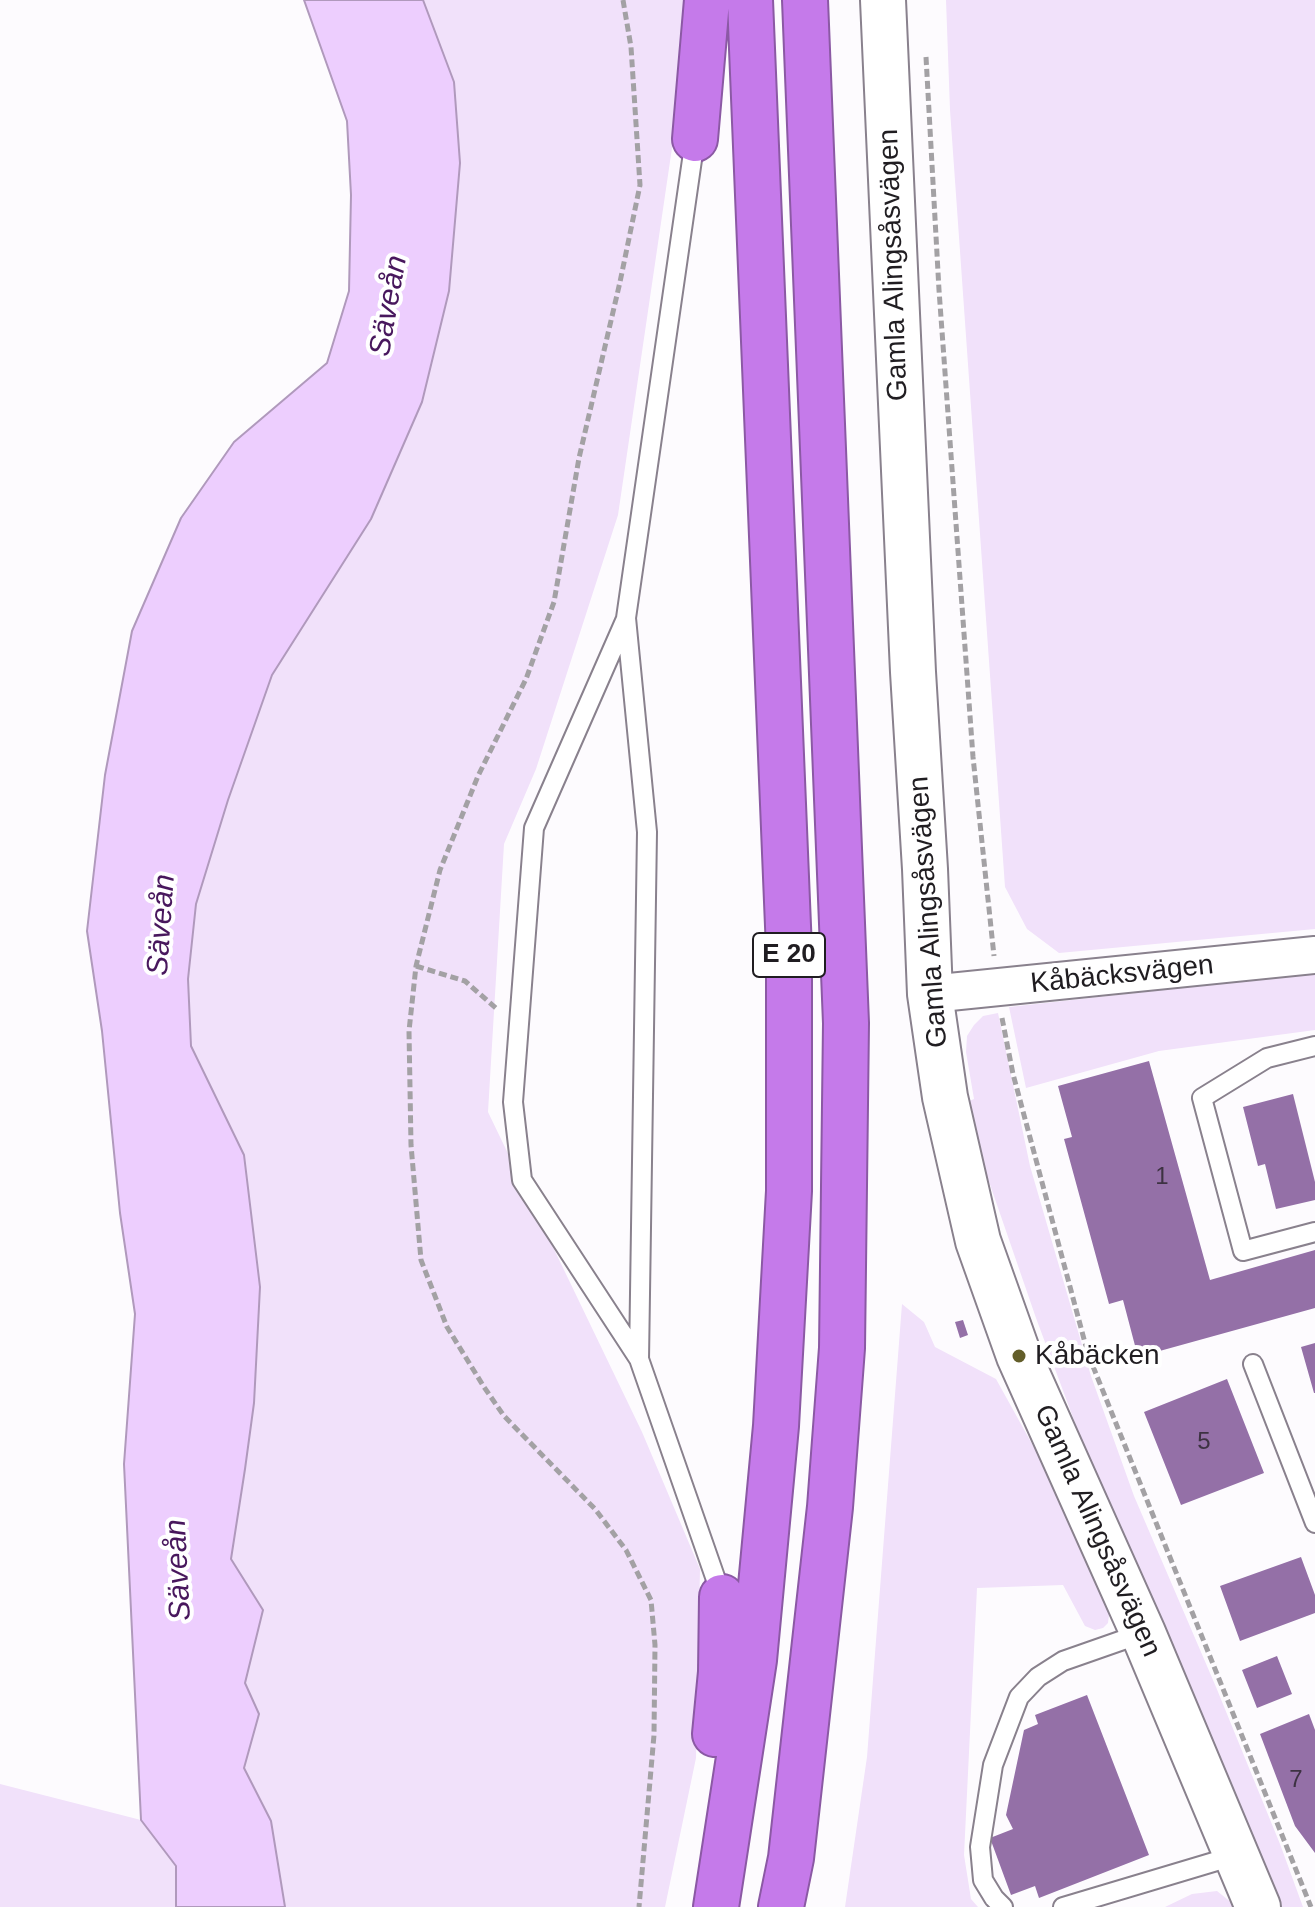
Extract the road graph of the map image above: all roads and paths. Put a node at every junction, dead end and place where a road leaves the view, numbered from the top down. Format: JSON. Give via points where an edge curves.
{"nodes":[{"id":1,"x":707,"y":0,"type":"edge"},
{"id":2,"x":750,"y":0,"type":"edge"},
{"id":3,"x":805,"y":0,"type":"edge"},
{"id":4,"x":883,"y":0,"type":"edge"},
{"id":5,"x":695,"y":139,"type":"joint"},
{"id":6,"x":626,"y":618,"type":"junction"},
{"id":7,"x":1315,"y":955,"type":"edge"},
{"id":8,"x":416,"y":966,"type":"dead end"},
{"id":9,"x":930,"y":994,"type":"junction"},
{"id":10,"x":519,"y":1028,"type":"junction"},
{"id":11,"x":1315,"y":1046,"type":"edge"},
{"id":12,"x":1315,"y":1232,"type":"edge"},
{"id":13,"x":639,"y":1359,"type":"junction"},
{"id":14,"x":1253,"y":1364,"type":"dead end"},
{"id":15,"x":1315,"y":1523,"type":"edge"},
{"id":16,"x":722,"y":1597,"type":"joint"},
{"id":17,"x":1143,"y":1633,"type":"junction"},
{"id":18,"x":1237,"y":1855,"type":"junction"},
{"id":19,"x":696,"y":1907,"type":"edge"},
{"id":20,"x":716,"y":1907,"type":"edge"},
{"id":21,"x":781,"y":1907,"type":"edge"},
{"id":22,"x":1003,"y":1907,"type":"edge"},
{"id":23,"x":1063,"y":1907,"type":"edge"},
{"id":24,"x":1258,"y":1907,"type":"edge"}],
"edges":[{"from":1,"to":5,"type":"highway"},
{"from":2,"to":20,"type":"highway","number":"E 20","via":[[789,950],[789,1191],[776,1426],[754,1660]]},
{"from":3,"to":21,"type":"highway","number":"E 20","via":[[846,1023],[843,1318],[830,1507]]},
{"from":4,"to":9,"type":"street","name":"Gamla Alingsåsvägen"},
{"from":5,"to":6,"type":"lane"},
{"from":6,"to":10,"type":"lane","via":[[534,828]]},
{"from":6,"to":13,"type":"lane","via":[[647,832]]},
{"from":7,"to":9,"type":"street","name":"Kåbäcksvägen"},
{"from":8,"to":10,"type":"path","via":[[465,981]]},
{"from":9,"to":17,"type":"street","name":"Gamla Alingsåsvägen","via":[[945,1097],[978,1241],[1019,1356]]},
{"from":10,"to":13,"type":"lane","via":[[513,1102],[522,1180]]},
{"from":11,"to":12,"type":"lane","via":[[1267,1058],[1202,1098],[1243,1251]]},
{"from":13,"to":16,"type":"lane"},
{"from":14,"to":15,"type":"lane"},
{"from":16,"to":19,"type":"highway","via":[[721,1672]]},
{"from":17,"to":18,"type":"street","name":"Gamla Alingsåsvägen"},
{"from":17,"to":22,"type":"lane","via":[[1063,1661],[1019,1697],[993,1765],[980,1847],[983,1880]]},
{"from":18,"to":23,"type":"lane"},
{"from":18,"to":24,"type":"street","name":"Gamla Alingsåsvägen"}]}
